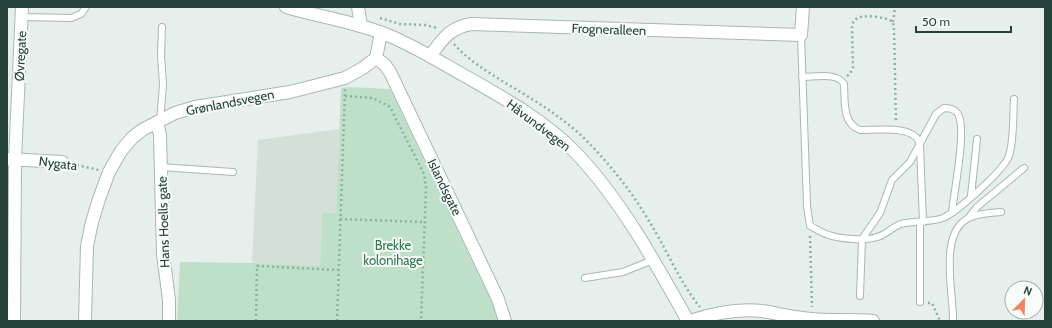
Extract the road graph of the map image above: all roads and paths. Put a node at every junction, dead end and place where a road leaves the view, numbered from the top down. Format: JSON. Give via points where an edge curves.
{"nodes":[{"id":1,"x":86,"y":7,"type":"edge"},
{"id":2,"x":286,"y":7,"type":"edge"},
{"id":3,"x":358,"y":7,"type":"edge"},
{"id":4,"x":803,"y":7,"type":"edge"},
{"id":5,"x":895,"y":7,"type":"edge"},
{"id":6,"x":22,"y":12,"type":"edge"},
{"id":7,"x":378,"y":17,"type":"dead end"},
{"id":8,"x":893,"y":22,"type":"junction"},
{"id":9,"x":361,"y":26,"type":"junction"},
{"id":10,"x":162,"y":27,"type":"dead end"},
{"id":11,"x":381,"y":33,"type":"junction"},
{"id":12,"x":446,"y":35,"type":"junction"},
{"id":13,"x":801,"y":36,"type":"junction"},
{"id":14,"x":430,"y":56,"type":"junction"},
{"id":15,"x":376,"y":58,"type":"junction"},
{"id":16,"x":802,"y":77,"type":"junction"},
{"id":17,"x":345,"y":78,"type":"junction"},
{"id":18,"x":842,"y":80,"type":"junction"},
{"id":19,"x":345,"y":96,"type":"junction"},
{"id":20,"x":1014,"y":98,"type":"dead end"},
{"id":21,"x":158,"y":122,"type":"junction"},
{"id":22,"x":896,"y":130,"type":"junction"},
{"id":23,"x":977,"y":139,"type":"dead end"},
{"id":24,"x":920,"y":145,"type":"junction"},
{"id":25,"x":11,"y":159,"type":"edge"},
{"id":26,"x":62,"y":162,"type":"joint"},
{"id":27,"x":161,"y":166,"type":"junction"},
{"id":28,"x":1024,"y":168,"type":"dead end"},
{"id":29,"x":109,"y":172,"type":"junction"},
{"id":30,"x":233,"y":172,"type":"dead end"},
{"id":31,"x":971,"y":196,"type":"junction"},
{"id":32,"x":952,"y":212,"type":"junction"},
{"id":33,"x":1001,"y":212,"type":"dead end"},
{"id":34,"x":969,"y":217,"type":"junction"},
{"id":35,"x":340,"y":219,"type":"junction"},
{"id":36,"x":424,"y":222,"type":"junction"},
{"id":37,"x":921,"y":222,"type":"junction"},
{"id":38,"x":810,"y":226,"type":"junction"},
{"id":39,"x":862,"y":239,"type":"junction"},
{"id":40,"x":653,"y":260,"type":"junction"},
{"id":41,"x":338,"y":270,"type":"junction"},
{"id":42,"x":585,"y":278,"type":"dead end"},
{"id":43,"x":10,"y":294,"type":"edge"},
{"id":44,"x":860,"y":296,"type":"dead end"},
{"id":45,"x":920,"y":302,"type":"joint"},
{"id":46,"x":813,"y":320,"type":"junction"},
{"id":47,"x":14,"y":321,"type":"edge"},
{"id":48,"x":85,"y":321,"type":"edge"},
{"id":49,"x":169,"y":321,"type":"edge"},
{"id":50,"x":256,"y":321,"type":"edge"},
{"id":51,"x":337,"y":321,"type":"edge"},
{"id":52,"x":421,"y":321,"type":"edge"},
{"id":53,"x":505,"y":321,"type":"edge"},
{"id":54,"x":689,"y":321,"type":"edge"},
{"id":55,"x":873,"y":321,"type":"edge"},
{"id":56,"x":940,"y":321,"type":"edge"},
{"id":57,"x":953,"y":321,"type":"edge"}],
"edges":[{"from":1,"to":6,"type":"lane","via":[[81,14],[71,18]]},
{"from":2,"to":9,"type":"street","name":"Håvundvegen"},
{"from":3,"to":9,"type":"street"},
{"from":4,"to":13,"type":"street"},
{"from":5,"to":8,"type":"path"},
{"from":6,"to":25,"type":"street","name":"Øvregate"},
{"from":7,"to":12,"type":"path","via":[[400,24],[436,27]]},
{"from":8,"to":18,"type":"path","via":[[882,17],[855,19],[852,25],[853,68]]},
{"from":8,"to":22,"type":"path"},
{"from":9,"to":11,"type":"street","name":"Håvundvegen"},
{"from":10,"to":21,"type":"lane","via":[[163,85]]},
{"from":11,"to":14,"type":"street","name":"Håvundvegen"},
{"from":11,"to":15,"type":"street"},
{"from":12,"to":13,"type":"street","name":"Frogneralleen","via":[[461,26],[471,24]]},
{"from":12,"to":14,"type":"street","name":"Frogneralleen"},
{"from":13,"to":16,"type":"lane"},
{"from":14,"to":40,"type":"street","name":"Håvundvegen","via":[[496,93],[554,133],[576,153],[613,199]]},
{"from":15,"to":17,"type":"street","name":"Grønlandsvegen"},
{"from":15,"to":53,"type":"street","name":"Islandsgate","via":[[390,72],[498,299]]},
{"from":16,"to":18,"type":"lane","via":[[832,76]]},
{"from":16,"to":38,"type":"lane"},
{"from":17,"to":19,"type":"path"},
{"from":17,"to":21,"type":"street","name":"Grønlandsvegen","via":[[290,92],[195,107]]},
{"from":18,"to":22,"type":"lane","via":[[847,115],[854,128]]},
{"from":19,"to":35,"type":"path"},
{"from":19,"to":36,"type":"path","via":[[373,98],[390,107],[424,174]]},
{"from":20,"to":31,"type":"lane","via":[[1009,156],[991,179]]},
{"from":21,"to":27,"type":"street","name":"Hans Hoells gate"},
{"from":21,"to":29,"type":"street","name":"Grønlandsvegen","via":[[132,138]]},
{"from":22,"to":24,"type":"lane","via":[[913,134]]},
{"from":23,"to":31,"type":"lane"},
{"from":24,"to":32,"type":"lane","via":[[940,110],[949,108],[958,113],[962,133]]},
{"from":24,"to":37,"type":"lane"},
{"from":24,"to":39,"type":"lane","via":[[910,162],[892,180],[880,213]]},
{"from":25,"to":26,"type":"street","name":"Nygata"},
{"from":25,"to":43,"type":"street","name":"Øvregate"},
{"from":26,"to":29,"type":"path","name":"Nygata"},
{"from":27,"to":30,"type":"lane"},
{"from":27,"to":49,"type":"street","name":"Hans Hoells gate","via":[[163,254]]},
{"from":28,"to":34,"type":"lane","via":[[977,207]]},
{"from":29,"to":48,"type":"street","name":"Grønlandsvegen","via":[[92,222],[87,246]]},
{"from":31,"to":32,"type":"lane"},
{"from":32,"to":37,"type":"lane","via":[[944,217]]},
{"from":33,"to":34,"type":"lane"},
{"from":34,"to":57,"type":"lane","via":[[959,226],[950,247],[949,280]]},
{"from":35,"to":36,"type":"path"},
{"from":35,"to":41,"type":"path"},
{"from":36,"to":52,"type":"path"},
{"from":37,"to":39,"type":"lane","via":[[907,222],[876,238]]},
{"from":37,"to":45,"type":"lane"},
{"from":38,"to":39,"type":"lane","via":[[830,236]]},
{"from":38,"to":46,"type":"path"},
{"from":39,"to":44,"type":"lane"},
{"from":40,"to":42,"type":"lane","via":[[623,272]]},
{"from":40,"to":54,"type":"street","name":"Håvundvegen"},
{"from":41,"to":50,"type":"path","via":[[258,266]]},
{"from":41,"to":51,"type":"path"},
{"from":43,"to":47,"type":"street","name":"Øvregate"},
{"from":45,"to":56,"type":"path","via":[[932,303]]},
{"from":46,"to":54,"type":"street","via":[[745,310],[707,315]]},
{"from":46,"to":55,"type":"street"}]}
